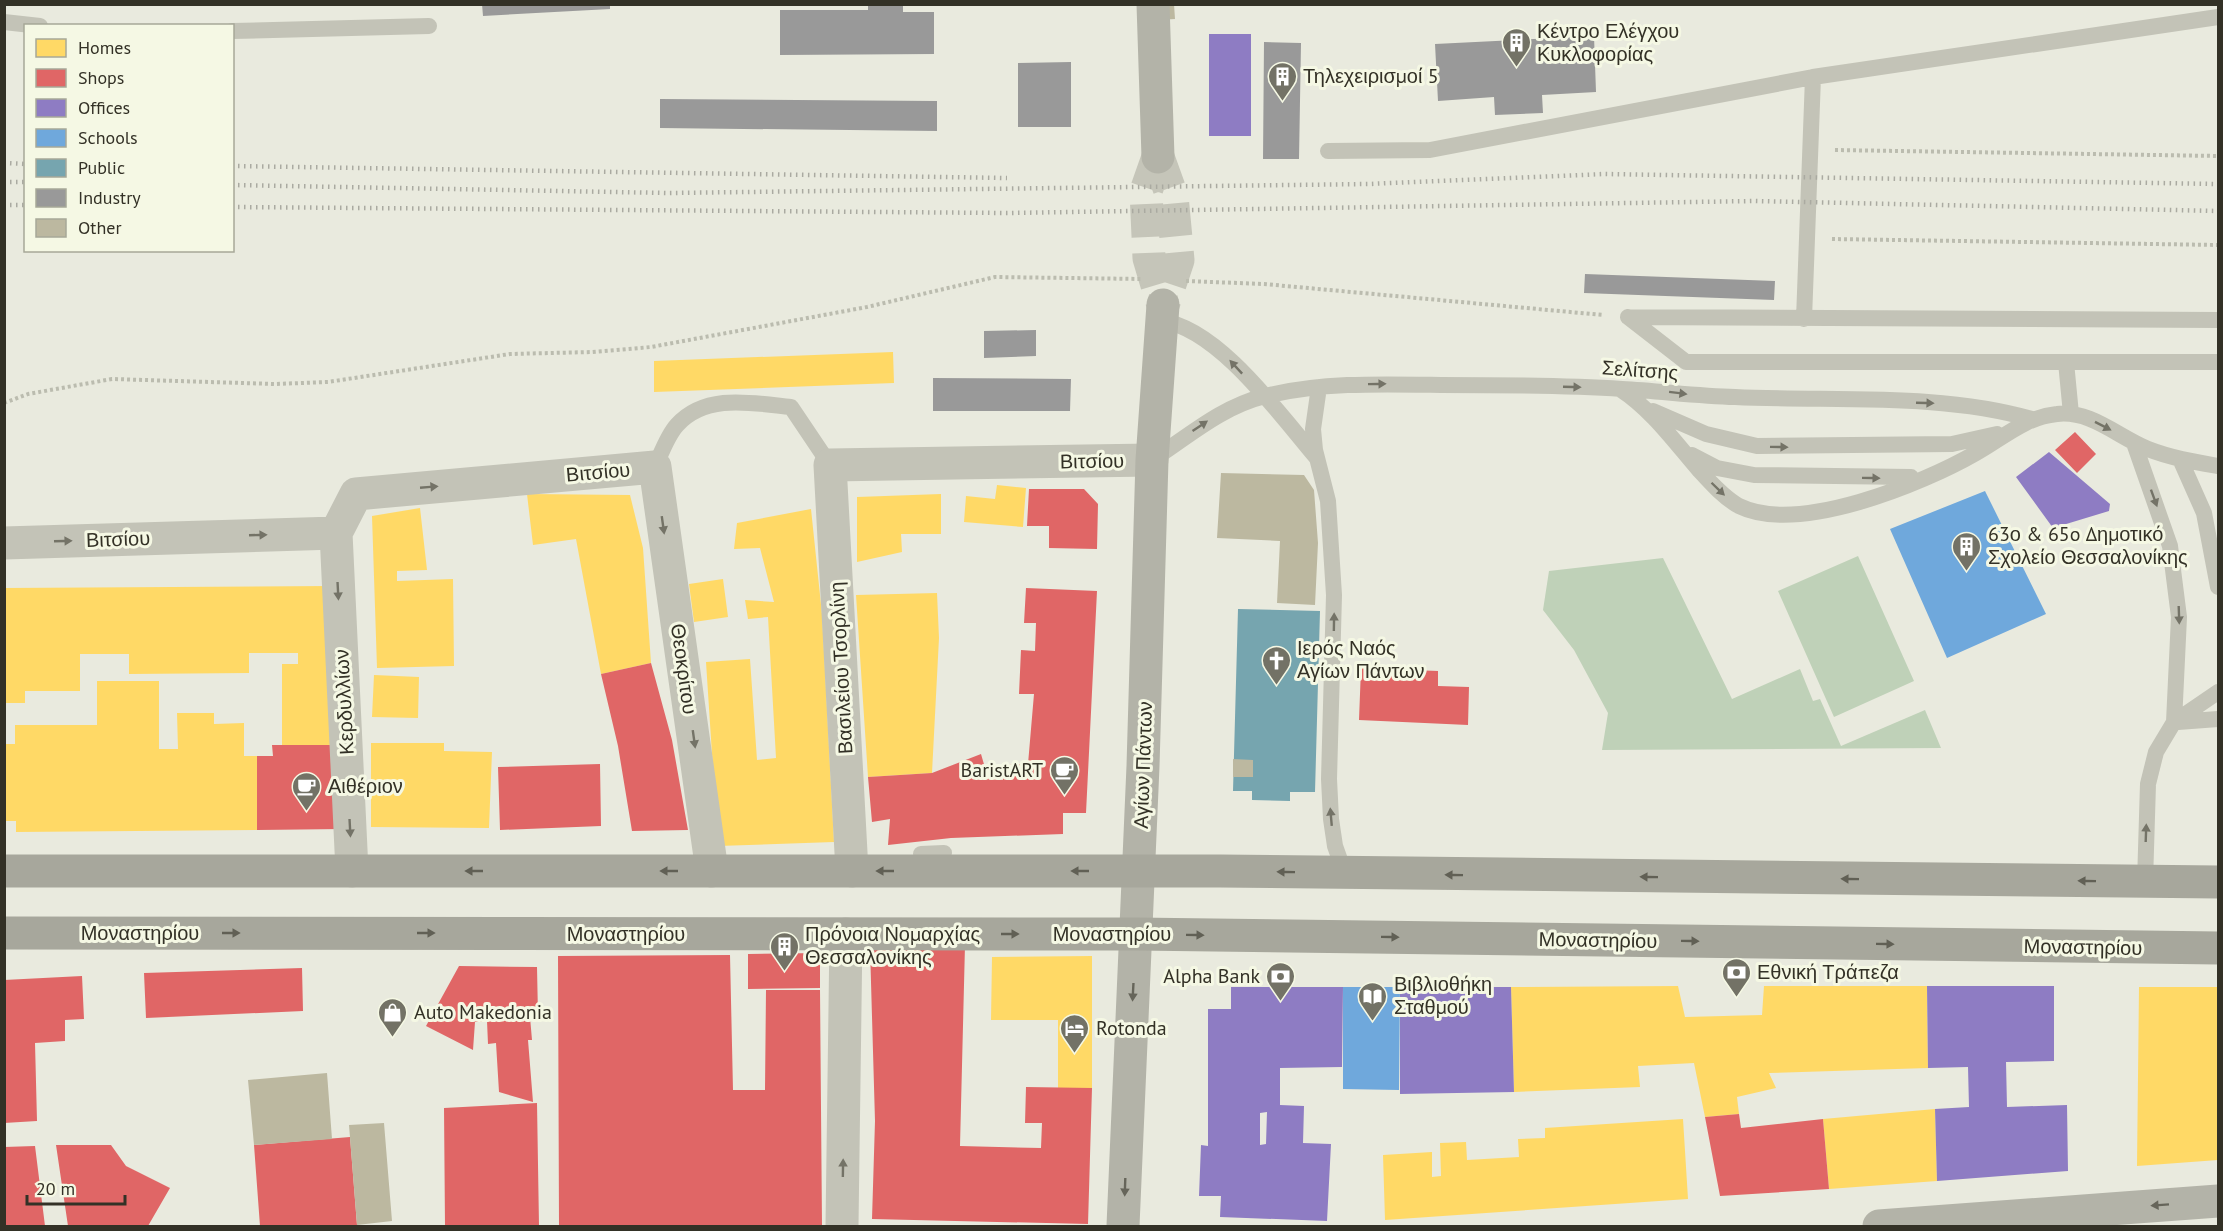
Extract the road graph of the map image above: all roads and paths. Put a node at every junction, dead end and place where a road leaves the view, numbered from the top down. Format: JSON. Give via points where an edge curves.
{"nodes":[{"id":1,"x":1153,"y":4,"type":"edge"},
{"id":2,"x":2218,"y":17,"type":"edge"},
{"id":3,"x":4,"y":22,"type":"edge"},
{"id":4,"x":24,"y":24,"type":"edge"},
{"id":5,"x":429,"y":26,"type":"dead end"},
{"id":6,"x":234,"y":31,"type":"edge"},
{"id":7,"x":1813,"y":77,"type":"junction"},
{"id":8,"x":1811,"y":150,"type":"junction"},
{"id":9,"x":1328,"y":151,"type":"dead end"},
{"id":10,"x":2218,"y":156,"type":"edge"},
{"id":11,"x":1158,"y":157,"type":"tunnel mouth"},
{"id":12,"x":1807,"y":239,"type":"junction"},
{"id":13,"x":2218,"y":245,"type":"edge"},
{"id":14,"x":1163,"y":296,"type":"junction"},
{"id":15,"x":1628,"y":317,"type":"junction"},
{"id":16,"x":1804,"y":319,"type":"junction"},
{"id":17,"x":2218,"y":320,"type":"edge"},
{"id":18,"x":2067,"y":362,"type":"junction"},
{"id":19,"x":2218,"y":362,"type":"edge"},
{"id":20,"x":1319,"y":387,"type":"junction"},
{"id":21,"x":1619,"y":388,"type":"junction"},
{"id":22,"x":1263,"y":397,"type":"junction"},
{"id":23,"x":4,"y":403,"type":"edge"},
{"id":24,"x":1644,"y":406,"type":"junction"},
{"id":25,"x":2071,"y":414,"type":"junction"},
{"id":26,"x":2025,"y":423,"type":"junction"},
{"id":27,"x":2134,"y":443,"type":"junction"},
{"id":28,"x":1679,"y":446,"type":"junction"},
{"id":29,"x":1317,"y":458,"type":"junction"},
{"id":30,"x":2180,"y":459,"type":"junction"},
{"id":31,"x":1152,"y":460,"type":"junction"},
{"id":32,"x":830,"y":465,"type":"junction"},
{"id":33,"x":2218,"y":466,"type":"edge"},
{"id":34,"x":655,"y":467,"type":"junction"},
{"id":35,"x":1929,"y":476,"type":"junction"},
{"id":36,"x":336,"y":533,"type":"junction"},
{"id":37,"x":4,"y":543,"type":"edge"},
{"id":38,"x":2218,"y":587,"type":"edge"},
{"id":39,"x":2218,"y":692,"type":"edge"},
{"id":40,"x":2218,"y":719,"type":"edge"},
{"id":41,"x":2174,"y":722,"type":"junction"},
{"id":42,"x":944,"y":853,"type":"dead end"},
{"id":43,"x":921,"y":854,"type":"dead end"},
{"id":44,"x":352,"y":871,"type":"junction"},
{"id":45,"x":712,"y":871,"type":"junction"},
{"id":46,"x":852,"y":871,"type":"junction"},
{"id":47,"x":1139,"y":871,"type":"junction"},
{"id":48,"x":4,"y":872,"type":"edge"},
{"id":49,"x":1345,"y":874,"type":"junction"},
{"id":50,"x":2145,"y":882,"type":"junction"},
{"id":51,"x":2218,"y":882,"type":"edge"},
{"id":52,"x":4,"y":933,"type":"edge"},
{"id":53,"x":846,"y":934,"type":"junction"},
{"id":54,"x":1136,"y":934,"type":"junction"},
{"id":55,"x":2218,"y":948,"type":"edge"},
{"id":56,"x":2218,"y":1201,"type":"edge"},
{"id":57,"x":2006,"y":1221,"type":"edge"},
{"id":58,"x":842,"y":1227,"type":"edge"},
{"id":59,"x":1123,"y":1227,"type":"edge"},
{"id":60,"x":1879,"y":1227,"type":"edge"}],
"edges":[{"from":1,"to":11,"type":"main road"},
{"from":2,"to":7,"type":"lane"},
{"from":3,"to":4,"type":"lane"},
{"from":5,"to":6,"type":"lane"},
{"from":7,"to":8,"type":"lane"},
{"from":7,"to":9,"type":"lane","via":[[1430,150]]},
{"from":8,"to":10,"type":"path"},
{"from":8,"to":12,"type":"lane"},
{"from":12,"to":13,"type":"path"},
{"from":12,"to":16,"type":"lane"},
{"from":14,"to":15,"type":"path","via":[[1264,284]]},
{"from":22,"to":14,"type":"lane","one_way":true,"via":[[1204,337],[1185,326]]},
{"from":14,"to":23,"type":"path","via":[[995,277],[867,307],[651,347],[510,354],[328,382],[112,379],[28,394]]},
{"from":14,"to":31,"type":"main road","name":"Αγίων Πάντων"},
{"from":15,"to":16,"type":"lane"},
{"from":15,"to":18,"type":"lane","via":[[1686,362]]},
{"from":16,"to":17,"type":"lane"},
{"from":18,"to":19,"type":"lane"},
{"from":18,"to":25,"type":"lane"},
{"from":20,"to":21,"type":"lane","name":"Σελίτσης","one_way":true,"via":[[1380,384]]},
{"from":20,"to":22,"type":"lane","name":"Σελίτσης"},
{"from":20,"to":29,"type":"lane","via":[[1313,429]]},
{"from":21,"to":24,"type":"lane"},
{"from":21,"to":26,"type":"lane","name":"Σελίτσης","one_way":true,"via":[[1734,398],[1955,405],[1993,410]]},
{"from":22,"to":29,"type":"lane"},
{"from":31,"to":22,"type":"lane","name":"Σελίτσης","one_way":true,"via":[[1214,417]]},
{"from":24,"to":26,"type":"lane","one_way":true,"via":[[1706,434],[1777,448],[1952,444],[1990,437]]},
{"from":24,"to":28,"type":"lane"},
{"from":25,"to":26,"type":"lane","name":"Σελίτσης"},
{"from":25,"to":27,"type":"lane","name":"Σελίτσης","one_way":true,"via":[[2093,420]]},
{"from":26,"to":35,"type":"lane"},
{"from":27,"to":30,"type":"lane","name":"Σελίτσης"},
{"from":27,"to":41,"type":"lane","one_way":true,"via":[[2170,546],[2177,589],[2179,657]]},
{"from":28,"to":35,"type":"lane","one_way":true,"via":[[1717,468],[1754,475]]},
{"from":28,"to":35,"type":"lane","one_way":true,"via":[[1729,499],[1739,506],[1772,515],[1822,512]]},
{"from":49,"to":29,"type":"lane","one_way":true,"via":[[1331,819],[1334,595],[1328,501]]},
{"from":30,"to":33,"type":"lane","name":"Σελίτσης"},
{"from":30,"to":38,"type":"lane","via":[[2204,513]]},
{"from":31,"to":32,"type":"street","name":"Βιτσίου"},
{"from":31,"to":47,"type":"main road","name":"Αγίων Πάντων"},
{"from":32,"to":34,"type":"lane","name":"Βιτσίου","via":[[791,407],[731,401],[694,409],[675,427]]},
{"from":32,"to":46,"type":"street","name":"Βασιλείου Τσορλίνη"},
{"from":36,"to":34,"type":"street","name":"Βιτσίου","one_way":true,"via":[[356,494]]},
{"from":34,"to":45,"type":"street","name":"Θεοκρίτου","one_way":true},
{"from":37,"to":36,"type":"street","name":"Βιτσίου","one_way":true},
{"from":36,"to":44,"type":"street","name":"Κερδυλλίων","one_way":true},
{"from":39,"to":41,"type":"lane"},
{"from":40,"to":41,"type":"lane"},
{"from":50,"to":41,"type":"lane","one_way":true,"via":[[2148,784],[2156,752]]},
{"from":42,"to":43,"type":"lane"},
{"from":45,"to":44,"type":"main road","one_way":true},
{"from":44,"to":48,"type":"main road"},
{"from":45,"to":46,"type":"main road"},
{"from":47,"to":46,"type":"main road","one_way":true},
{"from":49,"to":47,"type":"main road","one_way":true},
{"from":47,"to":54,"type":"main road","name":"Αγίων Πάντων"},
{"from":50,"to":49,"type":"main road","one_way":true},
{"from":50,"to":51,"type":"main road"},
{"from":52,"to":53,"type":"main road","name":"Μοναστηρίου","one_way":true},
{"from":53,"to":54,"type":"main road","name":"Μοναστηρίου","one_way":true},
{"from":58,"to":53,"type":"street","one_way":true},
{"from":54,"to":55,"type":"main road","name":"Μοναστηρίου","one_way":true},
{"from":54,"to":59,"type":"main road","name":"Αγίων Πάντων","one_way":true},
{"from":56,"to":57,"type":"main road","one_way":true},
{"from":57,"to":60,"type":"main road"}]}
